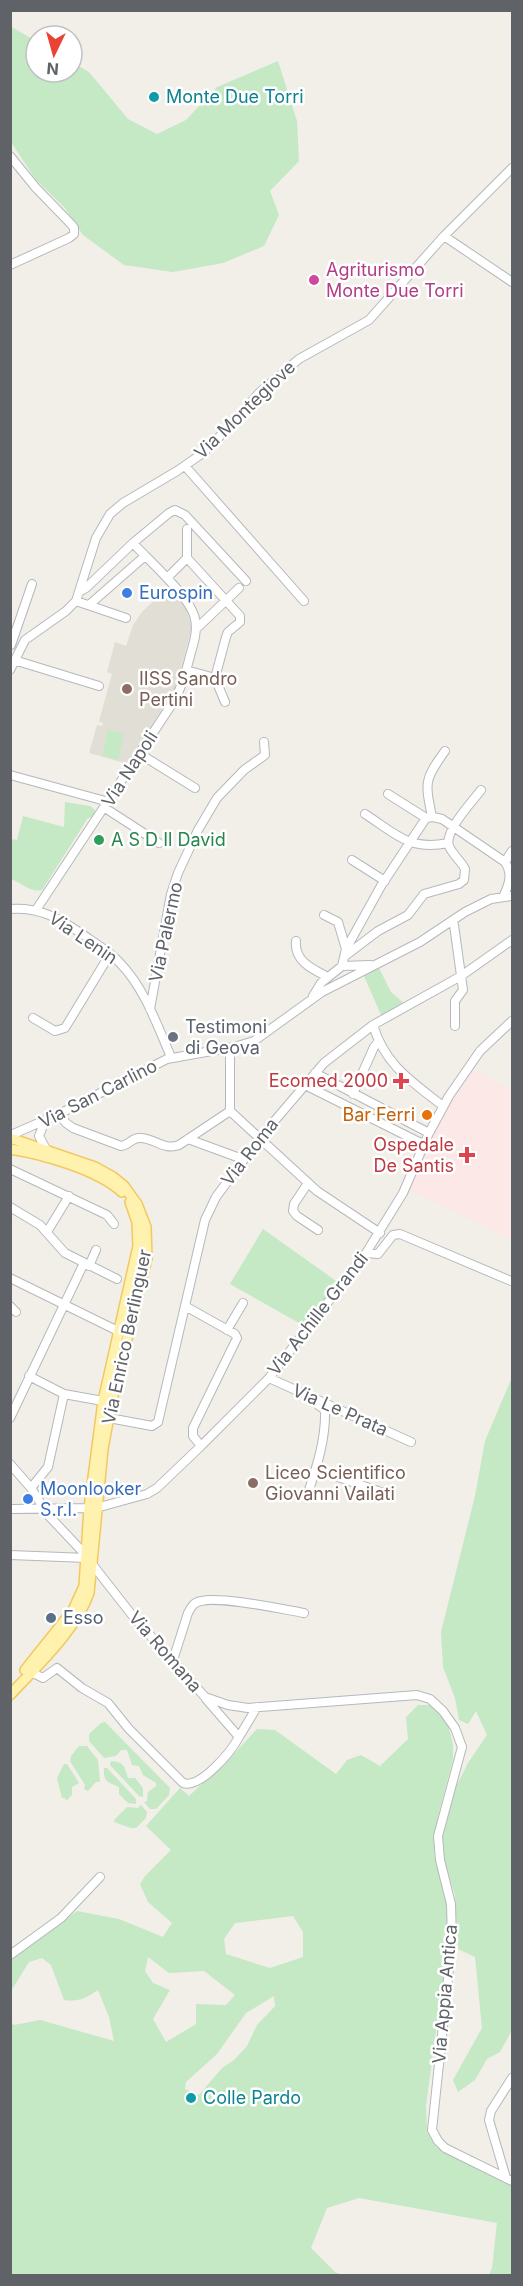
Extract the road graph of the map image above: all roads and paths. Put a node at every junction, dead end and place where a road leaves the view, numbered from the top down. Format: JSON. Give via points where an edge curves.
{"nodes":[{"id":1,"x":10,"y":156,"type":"edge"},
{"id":2,"x":513,"y":168,"type":"edge"},
{"id":3,"x":444,"y":236,"type":"junction"},
{"id":4,"x":10,"y":265,"type":"edge"},
{"id":5,"x":513,"y":282,"type":"edge"},
{"id":6,"x":185,"y":466,"type":"junction"},
{"id":7,"x":187,"y":529,"type":"dead end"},
{"id":8,"x":133,"y":543,"type":"junction"},
{"id":9,"x":145,"y":556,"type":"junction"},
{"id":10,"x":187,"y":558,"type":"junction"},
{"id":11,"x":167,"y":579,"type":"junction"},
{"id":12,"x":246,"y":581,"type":"dead end"},
{"id":13,"x":32,"y":584,"type":"dead end"},
{"id":14,"x":239,"y":588,"type":"dead end"},
{"id":15,"x":80,"y":592,"type":"junction"},
{"id":16,"x":226,"y":600,"type":"junction"},
{"id":17,"x":76,"y":601,"type":"junction"},
{"id":18,"x":304,"y":601,"type":"dead end"},
{"id":19,"x":89,"y":605,"type":"junction"},
{"id":20,"x":126,"y":618,"type":"dead end"},
{"id":21,"x":196,"y":629,"type":"junction"},
{"id":22,"x":11,"y":645,"type":"edge"},
{"id":23,"x":20,"y":649,"type":"junction"},
{"id":24,"x":14,"y":660,"type":"junction"},
{"id":25,"x":10,"y":670,"type":"edge"},
{"id":26,"x":186,"y":670,"type":"junction"},
{"id":27,"x":215,"y":678,"type":"junction"},
{"id":28,"x":99,"y":686,"type":"dead end"},
{"id":29,"x":225,"y":702,"type":"dead end"},
{"id":30,"x":264,"y":742,"type":"dead end"},
{"id":31,"x":445,"y":751,"type":"dead end"},
{"id":32,"x":140,"y":754,"type":"junction"},
{"id":33,"x":10,"y":775,"type":"edge"},
{"id":34,"x":195,"y":788,"type":"dead end"},
{"id":35,"x":481,"y":790,"type":"dead end"},
{"id":36,"x":388,"y":794,"type":"dead end"},
{"id":37,"x":107,"y":805,"type":"junction"},
{"id":38,"x":365,"y":814,"type":"dead end"},
{"id":39,"x":429,"y":818,"type":"junction"},
{"id":40,"x":453,"y":826,"type":"junction"},
{"id":41,"x":159,"y":843,"type":"dead end"},
{"id":42,"x":409,"y":843,"type":"junction"},
{"id":43,"x":448,"y":843,"type":"junction"},
{"id":44,"x":513,"y":851,"type":"edge"},
{"id":45,"x":352,"y":860,"type":"dead end"},
{"id":46,"x":505,"y":862,"type":"junction"},
{"id":47,"x":385,"y":881,"type":"junction"},
{"id":48,"x":510,"y":896,"type":"edge"},
{"id":49,"x":10,"y":909,"type":"edge"},
{"id":50,"x":36,"y":910,"type":"junction"},
{"id":51,"x":324,"y":915,"type":"dead end"},
{"id":52,"x":454,"y":925,"type":"dead end"},
{"id":53,"x":513,"y":940,"type":"edge"},
{"id":54,"x":296,"y":941,"type":"dead end"},
{"id":55,"x":346,"y":952,"type":"junction"},
{"id":56,"x":110,"y":954,"type":"junction"},
{"id":57,"x":372,"y":964,"type":"junction"},
{"id":58,"x":342,"y":966,"type":"junction"},
{"id":59,"x":328,"y":976,"type":"junction"},
{"id":60,"x":461,"y":976,"type":"junction"},
{"id":61,"x":313,"y":998,"type":"junction"},
{"id":62,"x":150,"y":1009,"type":"junction"},
{"id":63,"x":33,"y":1018,"type":"dead end"},
{"id":64,"x":513,"y":1021,"type":"edge"},
{"id":65,"x":373,"y":1025,"type":"junction"},
{"id":66,"x":455,"y":1026,"type":"dead end"},
{"id":67,"x":378,"y":1042,"type":"junction"},
{"id":68,"x":230,"y":1048,"type":"junction"},
{"id":69,"x":171,"y":1057,"type":"junction"},
{"id":70,"x":315,"y":1073,"type":"junction"},
{"id":71,"x":305,"y":1085,"type":"junction"},
{"id":72,"x":353,"y":1094,"type":"junction"},
{"id":73,"x":442,"y":1106,"type":"junction"},
{"id":74,"x":230,"y":1111,"type":"junction"},
{"id":75,"x":59,"y":1114,"type":"junction"},
{"id":76,"x":45,"y":1121,"type":"junction"},
{"id":77,"x":429,"y":1133,"type":"junction"},
{"id":78,"x":188,"y":1139,"type":"junction"},
{"id":79,"x":259,"y":1139,"type":"junction"},
{"id":80,"x":11,"y":1141,"type":"edge"},
{"id":81,"x":425,"y":1145,"type":"junction"},
{"id":82,"x":47,"y":1151,"type":"junction"},
{"id":83,"x":237,"y":1157,"type":"dead end"},
{"id":84,"x":10,"y":1169,"type":"edge"},
{"id":85,"x":308,"y":1183,"type":"junction"},
{"id":86,"x":69,"y":1196,"type":"junction"},
{"id":87,"x":10,"y":1207,"type":"edge"},
{"id":88,"x":114,"y":1224,"type":"dead end"},
{"id":89,"x":318,"y":1230,"type":"dead end"},
{"id":90,"x":47,"y":1232,"type":"junction"},
{"id":91,"x":380,"y":1233,"type":"junction"},
{"id":92,"x":96,"y":1250,"type":"dead end"},
{"id":93,"x":366,"y":1253,"type":"junction"},
{"id":94,"x":87,"y":1265,"type":"junction"},
{"id":95,"x":10,"y":1278,"type":"edge"},
{"id":96,"x":117,"y":1280,"type":"dead end"},
{"id":97,"x":511,"y":1281,"type":"dead end"},
{"id":98,"x":243,"y":1303,"type":"dead end"},
{"id":99,"x":64,"y":1305,"type":"junction"},
{"id":100,"x":185,"y":1306,"type":"junction"},
{"id":101,"x":114,"y":1330,"type":"junction"},
{"id":102,"x":227,"y":1330,"type":"junction"},
{"id":103,"x":29,"y":1376,"type":"junction"},
{"id":104,"x":267,"y":1380,"type":"junction"},
{"id":105,"x":64,"y":1394,"type":"junction"},
{"id":106,"x":103,"y":1401,"type":"junction"},
{"id":107,"x":10,"y":1418,"type":"edge"},
{"id":108,"x":109,"y":1418,"type":"junction"},
{"id":109,"x":411,"y":1442,"type":"dead end"},
{"id":110,"x":201,"y":1446,"type":"junction"},
{"id":111,"x":10,"y":1464,"type":"edge"},
{"id":112,"x":316,"y":1469,"type":"junction"},
{"id":113,"x":31,"y":1488,"type":"junction"},
{"id":114,"x":389,"y":1495,"type":"dead end"},
{"id":115,"x":307,"y":1496,"type":"dead end"},
{"id":116,"x":93,"y":1508,"type":"junction"},
{"id":117,"x":10,"y":1509,"type":"edge"},
{"id":118,"x":43,"y":1509,"type":"junction"},
{"id":119,"x":10,"y":1556,"type":"edge"},
{"id":120,"x":90,"y":1562,"type":"junction"},
{"id":121,"x":304,"y":1612,"type":"dead end"},
{"id":122,"x":173,"y":1660,"type":"junction"},
{"id":123,"x":31,"y":1672,"type":"junction"},
{"id":124,"x":10,"y":1686,"type":"edge"},
{"id":125,"x":10,"y":1695,"type":"edge"},
{"id":126,"x":205,"y":1698,"type":"junction"},
{"id":127,"x":257,"y":1707,"type":"junction"},
{"id":128,"x":239,"y":1737,"type":"junction"},
{"id":129,"x":100,"y":1876,"type":"dead end"},
{"id":130,"x":10,"y":1955,"type":"edge"},
{"id":131,"x":513,"y":2078,"type":"edge"},
{"id":132,"x":509,"y":2179,"type":"edge"}],
"edges":[{"from":1,"to":4,"type":"street","via":[[75,230],[70,238]]},
{"from":2,"to":3,"type":"street","name":"Via Montegiove"},
{"from":3,"to":5,"type":"street"},
{"from":3,"to":6,"type":"street","name":"Via Montegiove","via":[[374,317],[298,359],[259,393],[212,445]]},
{"from":6,"to":15,"type":"street","name":"Via Montegiove","via":[[126,501],[106,518]]},
{"from":6,"to":18,"type":"street"},
{"from":7,"to":10,"type":"street"},
{"from":8,"to":9,"type":"street"},
{"from":8,"to":12,"type":"street","via":[[170,512],[178,510]]},
{"from":8,"to":15,"type":"street"},
{"from":9,"to":11,"type":"street"},
{"from":9,"to":19,"type":"street"},
{"from":10,"to":11,"type":"street"},
{"from":10,"to":16,"type":"street"},
{"from":11,"to":21,"type":"street","via":[[191,608]]},
{"from":13,"to":22,"type":"street"},
{"from":14,"to":16,"type":"street"},
{"from":15,"to":17,"type":"street","name":"Via Montegiove"},
{"from":16,"to":21,"type":"street"},
{"from":16,"to":27,"type":"street","via":[[241,619],[228,632]]},
{"from":17,"to":19,"type":"street"},
{"from":17,"to":23,"type":"street","name":"Via Montegiove","via":[[28,638]]},
{"from":19,"to":20,"type":"street"},
{"from":21,"to":26,"type":"street","name":"Via Napoli"},
{"from":22,"to":23,"type":"street"},
{"from":23,"to":24,"type":"street","name":"Via Montegiove"},
{"from":24,"to":25,"type":"street","name":"Via Montegiove"},
{"from":24,"to":28,"type":"street"},
{"from":26,"to":27,"type":"street"},
{"from":26,"to":32,"type":"street","name":"Via Napoli","via":[[176,698]]},
{"from":27,"to":29,"type":"street"},
{"from":30,"to":62,"type":"street","name":"Via Palermo","via":[[265,755],[244,770],[218,798],[178,873]]},
{"from":31,"to":39,"type":"street","via":[[427,781]]},
{"from":32,"to":34,"type":"street"},
{"from":32,"to":37,"type":"street","name":"Via Napoli"},
{"from":33,"to":37,"type":"street"},
{"from":35,"to":40,"type":"street"},
{"from":36,"to":39,"type":"street"},
{"from":37,"to":41,"type":"street"},
{"from":37,"to":50,"type":"street","name":"Via Napoli"},
{"from":38,"to":42,"type":"street"},
{"from":39,"to":40,"type":"street","via":[[442,819]]},
{"from":39,"to":42,"type":"street"},
{"from":40,"to":43,"type":"street"},
{"from":40,"to":46,"type":"street"},
{"from":42,"to":43,"type":"street"},
{"from":42,"to":47,"type":"street"},
{"from":43,"to":55,"type":"street","via":[[466,871],[463,882],[424,894],[410,913]]},
{"from":44,"to":46,"type":"street"},
{"from":45,"to":47,"type":"street"},
{"from":46,"to":48,"type":"street"},
{"from":47,"to":55,"type":"street"},
{"from":48,"to":57,"type":"street","name":"Via San Carlino","via":[[479,904],[420,942]]},
{"from":49,"to":50,"type":"street","name":"Via Lenin"},
{"from":50,"to":56,"type":"street","name":"Via Lenin","via":[[63,921]]},
{"from":51,"to":55,"type":"street","via":[[338,922]]},
{"from":52,"to":60,"type":"street"},
{"from":53,"to":60,"type":"street","name":"Via Roma"},
{"from":54,"to":59,"type":"street","via":[[302,960]]},
{"from":55,"to":58,"type":"street"},
{"from":56,"to":62,"type":"street","name":"Via Lenin","via":[[129,974]]},
{"from":56,"to":63,"type":"street","via":[[63,1030],[55,1031]]},
{"from":57,"to":58,"type":"street","name":"Via San Carlino"},
{"from":57,"to":61,"type":"street","name":"Via San Carlino"},
{"from":58,"to":59,"type":"street","name":"Via San Carlino"},
{"from":59,"to":61,"type":"street","name":"Via San Carlino"},
{"from":60,"to":65,"type":"street","name":"Via Roma"},
{"from":60,"to":66,"type":"street","via":[[463,991],[455,999]]},
{"from":61,"to":68,"type":"street","name":"Via San Carlino","via":[[259,1038]]},
{"from":62,"to":69,"type":"street","name":"Via Lenin"},
{"from":64,"to":73,"type":"street","name":"Via Achille Grandi","via":[[480,1052]]},
{"from":65,"to":67,"type":"street"},
{"from":65,"to":70,"type":"street","name":"Via Roma"},
{"from":67,"to":72,"type":"street"},
{"from":67,"to":73,"type":"street","via":[[398,1070]]},
{"from":68,"to":69,"type":"street","name":"Via San Carlino"},
{"from":68,"to":74,"type":"street"},
{"from":69,"to":75,"type":"street","name":"Via San Carlino"},
{"from":70,"to":71,"type":"street","name":"Via Roma"},
{"from":70,"to":72,"type":"street"},
{"from":71,"to":79,"type":"street","name":"Via Roma"},
{"from":71,"to":81,"type":"street"},
{"from":72,"to":77,"type":"street"},
{"from":73,"to":77,"type":"street","name":"Via Achille Grandi"},
{"from":74,"to":78,"type":"street"},
{"from":74,"to":79,"type":"street"},
{"from":75,"to":76,"type":"street","name":"Via San Carlino"},
{"from":75,"to":78,"type":"street","via":[[73,1128],[121,1146],[140,1138],[174,1147]]},
{"from":76,"to":80,"type":"street","name":"Via San Carlino"},
{"from":76,"to":82,"type":"street","via":[[39,1136]]},
{"from":77,"to":81,"type":"street","name":"Via Achille Grandi"},
{"from":78,"to":83,"type":"street"},
{"from":79,"to":85,"type":"street"},
{"from":79,"to":100,"type":"street","name":"Via Roma","via":[[209,1208]]},
{"from":80,"to":82,"type":"main road","name":"Via Enrico Berlinguer"},
{"from":80,"to":101,"type":"main road","name":"Via Enrico Berlinguer","via":[[35,1154],[98,1175],[130,1202],[138,1241]]},
{"from":81,"to":91,"type":"street","name":"Via Achille Grandi"},
{"from":82,"to":108,"type":"main road","name":"Via Enrico Berlinguer","via":[[95,1167],[119,1181],[139,1207],[146,1227],[147,1258]]},
{"from":84,"to":86,"type":"street"},
{"from":85,"to":89,"type":"street","via":[[293,1210]]},
{"from":85,"to":91,"type":"street"},
{"from":86,"to":88,"type":"street","via":[[109,1216]]},
{"from":86,"to":90,"type":"street"},
{"from":87,"to":90,"type":"street"},
{"from":90,"to":94,"type":"street","via":[[59,1248]]},
{"from":91,"to":93,"type":"street","name":"Via Achille Grandi"},
{"from":92,"to":94,"type":"street"},
{"from":93,"to":97,"type":"street","via":[[378,1254],[393,1235],[400,1234]]},
{"from":93,"to":104,"type":"street","name":"Via Achille Grandi"},
{"from":94,"to":96,"type":"street"},
{"from":94,"to":99,"type":"street"},
{"from":95,"to":99,"type":"street"},
{"from":98,"to":102,"type":"street"},
{"from":99,"to":101,"type":"street"},
{"from":99,"to":103,"type":"street"},
{"from":100,"to":102,"type":"street"},
{"from":100,"to":108,"type":"street","name":"Via Roma","via":[[158,1422],[150,1426]]},
{"from":101,"to":106,"type":"main road","name":"Via Enrico Berlinguer"},
{"from":102,"to":110,"type":"street","via":[[237,1336],[237,1341],[194,1428],[193,1436]]},
{"from":103,"to":105,"type":"street"},
{"from":103,"to":107,"type":"street"},
{"from":104,"to":109,"type":"street","name":"Via Le Prata"},
{"from":104,"to":110,"type":"street","name":"Via Achille Grandi"},
{"from":104,"to":112,"type":"street","name":"Via Le Prata","via":[[325,1409]]},
{"from":105,"to":106,"type":"street"},
{"from":105,"to":113,"type":"street","via":[[48,1467]]},
{"from":106,"to":116,"type":"main road","name":"Via Enrico Berlinguer"},
{"from":108,"to":116,"type":"main road","name":"Via Enrico Berlinguer"},
{"from":110,"to":116,"type":"street","name":"Via Achille Grandi","via":[[152,1491]]},
{"from":111,"to":113,"type":"street","name":"Via Romana"},
{"from":112,"to":114,"type":"street"},
{"from":112,"to":115,"type":"street","name":"Via Le Prata"},
{"from":113,"to":118,"type":"street","name":"Via Romana"},
{"from":116,"to":118,"type":"street","name":"Via Achille Grandi"},
{"from":116,"to":120,"type":"main road"},
{"from":117,"to":118,"type":"street","name":"Via Achille Grandi"},
{"from":118,"to":120,"type":"street","name":"Via Romana"},
{"from":119,"to":120,"type":"street"},
{"from":120,"to":122,"type":"street","name":"Via Romana"},
{"from":120,"to":123,"type":"main road","via":[[89,1589],[80,1611]]},
{"from":120,"to":124,"type":"main road","via":[[76,1606]]},
{"from":121,"to":122,"type":"street","via":[[199,1601],[188,1612]]},
{"from":122,"to":126,"type":"street","name":"Via Romana"},
{"from":123,"to":125,"type":"main road"},
{"from":123,"to":128,"type":"street","via":[[43,1678],[57,1668],[106,1702],[185,1785],[198,1782],[228,1754]]},
{"from":126,"to":127,"type":"street","name":"Via Romana","via":[[230,1706]]},
{"from":126,"to":128,"type":"street"},
{"from":127,"to":128,"type":"street"},
{"from":127,"to":132,"type":"street","name":"Via Appia Antica","via":[[417,1695],[438,1705],[457,1731],[462,1754],[438,1836],[451,1904],[452,1934],[432,2130],[445,2148]]},
{"from":129,"to":130,"type":"street","via":[[61,1918]]},
{"from":131,"to":132,"type":"street","via":[[489,2120]]}]}
